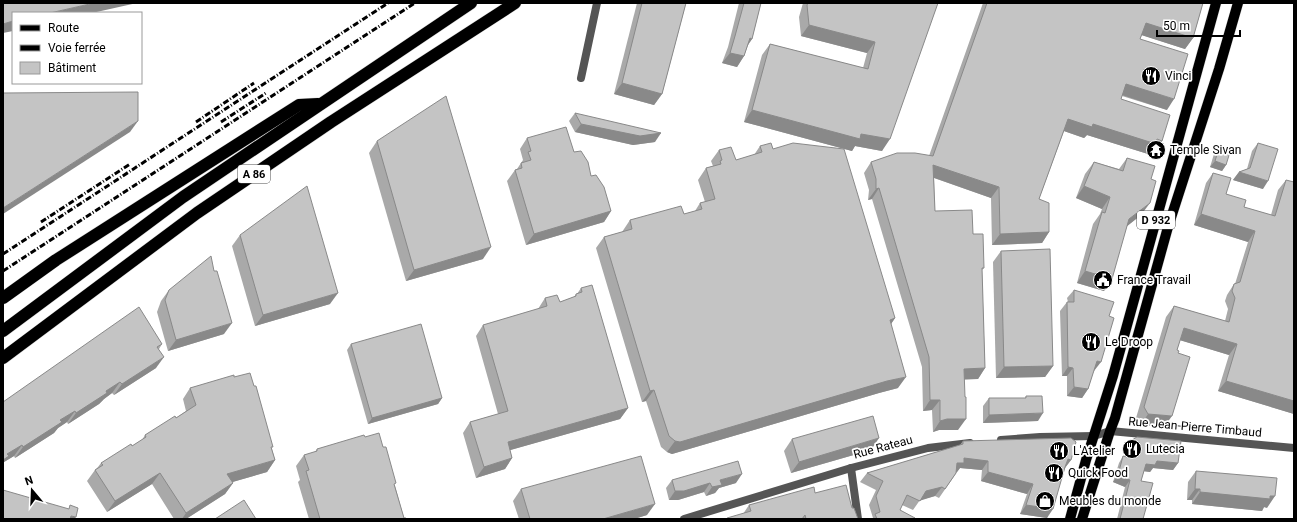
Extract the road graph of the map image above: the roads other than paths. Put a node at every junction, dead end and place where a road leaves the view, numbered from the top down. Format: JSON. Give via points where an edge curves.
{"nodes":[{"id":1,"x":471,"y":3,"type":"edge"},
{"id":2,"x":515,"y":3,"type":"edge"},
{"id":3,"x":597,"y":3,"type":"edge"},
{"id":4,"x":1216,"y":3,"type":"edge"},
{"id":5,"x":1238,"y":3,"type":"edge"},
{"id":6,"x":581,"y":78,"type":"dead end"},
{"id":7,"x":319,"y":104,"type":"junction"},
{"id":8,"x":3,"y":298,"type":"edge"},
{"id":9,"x":3,"y":331,"type":"edge"},
{"id":10,"x":3,"y":358,"type":"edge"},
{"id":11,"x":1110,"y":431,"type":"junction"},
{"id":12,"x":1094,"y":436,"type":"junction"},
{"id":13,"x":993,"y":441,"type":"edge"},
{"id":14,"x":978,"y":442,"type":"edge"},
{"id":15,"x":1294,"y":448,"type":"edge"},
{"id":16,"x":850,"y":468,"type":"junction"},
{"id":17,"x":684,"y":519,"type":"edge"},
{"id":18,"x":858,"y":519,"type":"edge"},
{"id":19,"x":1070,"y":519,"type":"edge"},
{"id":20,"x":1082,"y":519,"type":"edge"}],
"edges":[{"from":1,"to":7,"type":"highway","number":"A 86"},
{"from":2,"to":10,"type":"highway","number":"A 86","via":[[204,208]]},
{"from":3,"to":6,"type":"street"},
{"from":4,"to":12,"type":"main road","number":"D 932","via":[[1113,376]]},
{"from":5,"to":11,"type":"main road","number":"D 932","via":[[1168,227]]},
{"from":7,"to":8,"type":"highway","via":[[299,105],[56,260]]},
{"from":7,"to":9,"type":"highway","number":"A 86","via":[[183,196]]},
{"from":11,"to":12,"type":"street","name":"Rue Jean-Pierre Timbaud"},
{"from":11,"to":15,"type":"street","name":"Rue Jean-Pierre Timbaud"},
{"from":11,"to":20,"type":"main road","number":"D 932"},
{"from":12,"to":13,"type":"street"},
{"from":12,"to":19,"type":"main road","number":"D 932"},
{"from":14,"to":16,"type":"street","name":"Rue Rateau","via":[[928,448]]},
{"from":16,"to":17,"type":"street","name":"Rue Rateau"},
{"from":16,"to":18,"type":"street"}]}
